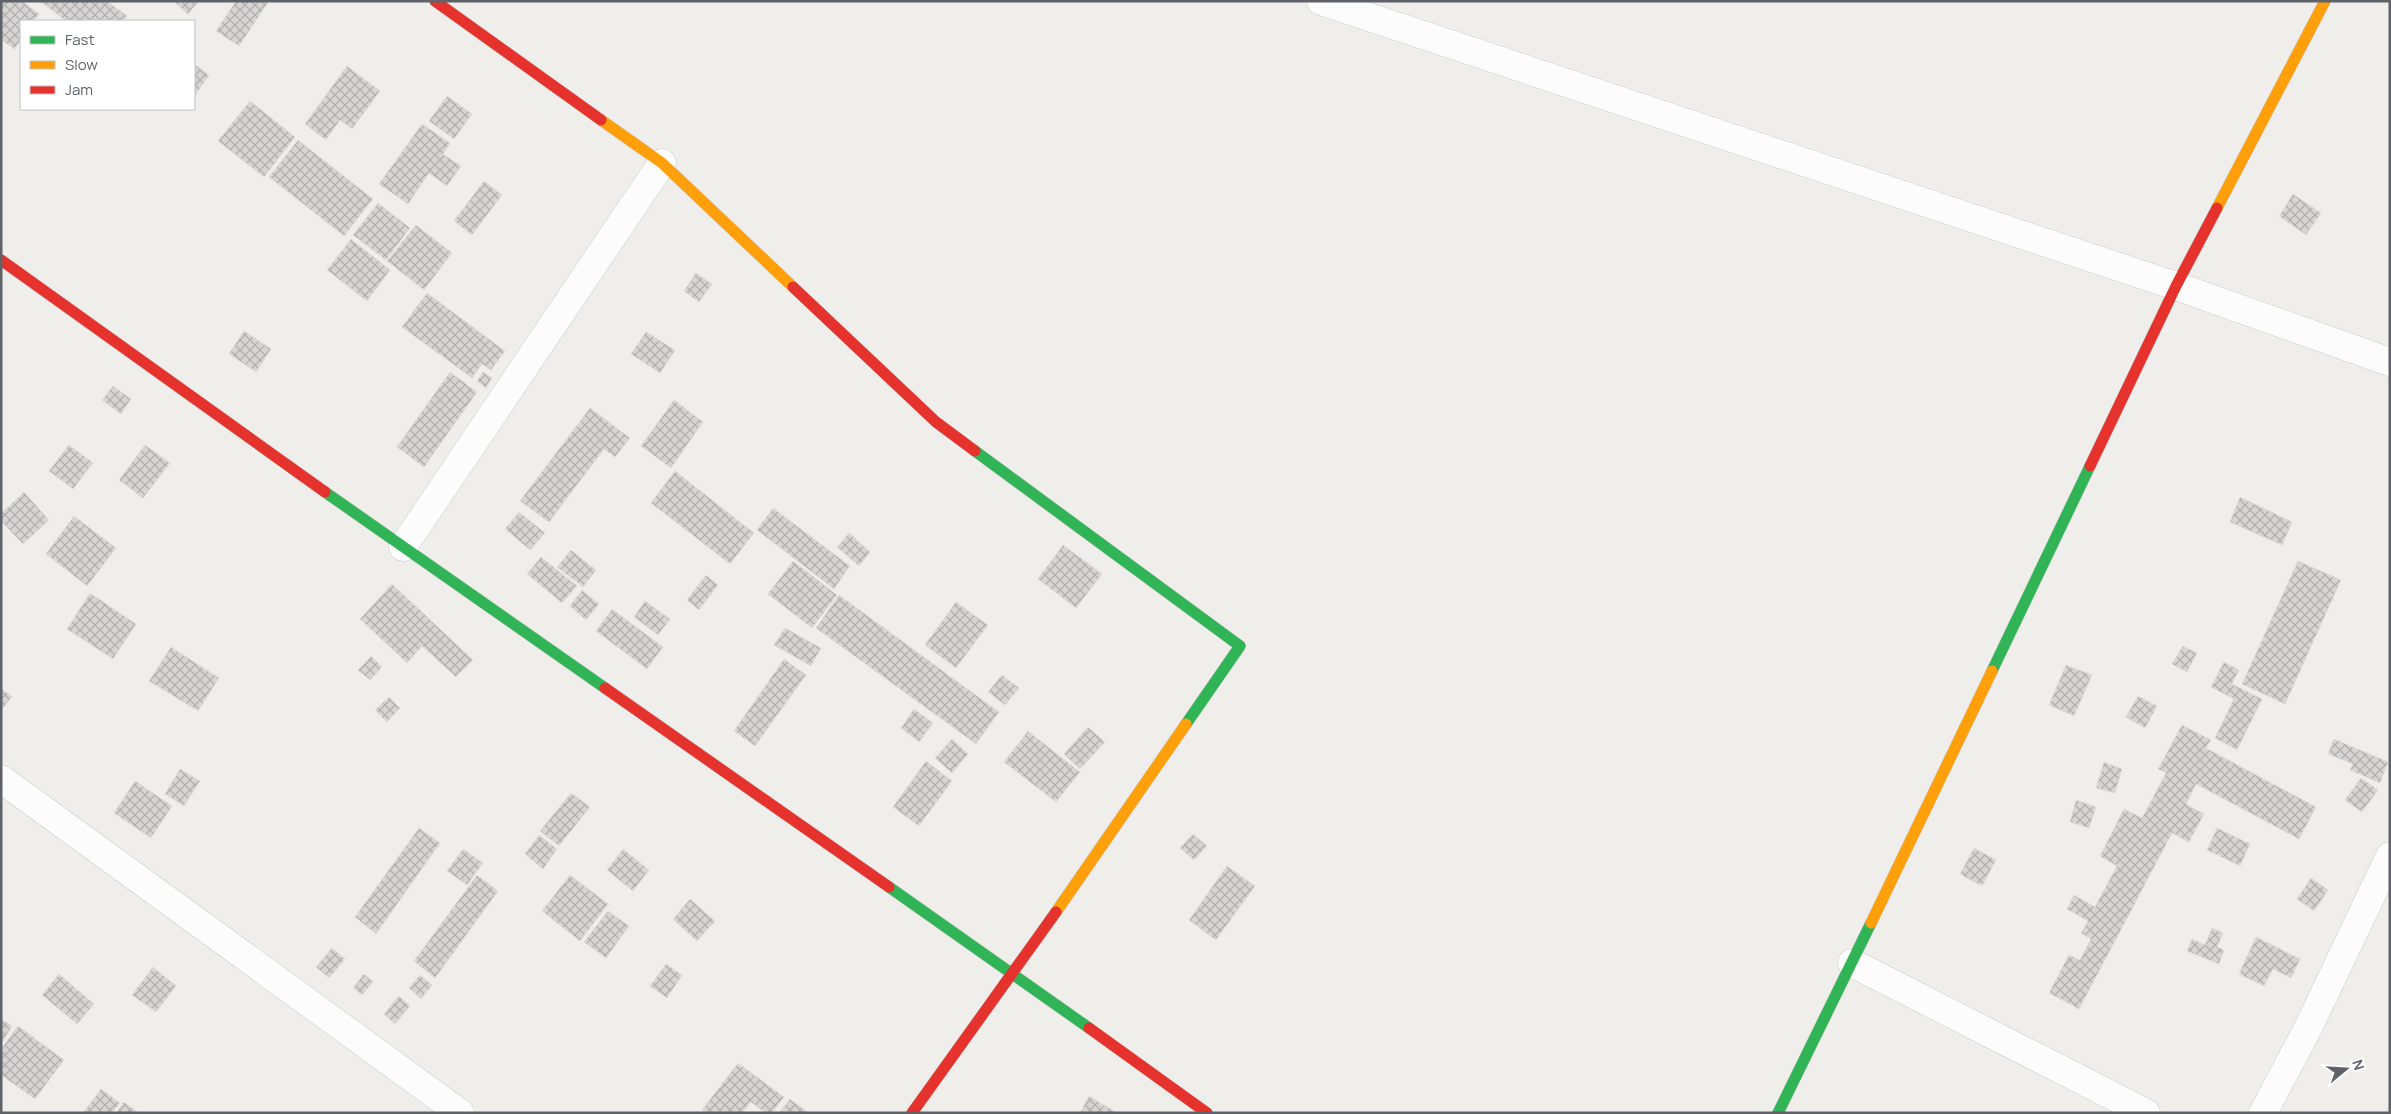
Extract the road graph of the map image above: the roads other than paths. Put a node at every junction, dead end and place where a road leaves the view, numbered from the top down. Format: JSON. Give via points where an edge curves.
{"nodes":[{"id":1,"x":435,"y":1,"type":"edge"},
{"id":2,"x":1321,"y":1,"type":"edge"},
{"id":3,"x":2325,"y":1,"type":"edge"},
{"id":4,"x":662,"y":163,"type":"junction"},
{"id":5,"x":1,"y":260,"type":"edge"},
{"id":6,"x":2176,"y":286,"type":"junction"},
{"id":7,"x":2390,"y":362,"type":"edge"},
{"id":8,"x":403,"y":547,"type":"junction"},
{"id":9,"x":1,"y":779,"type":"edge"},
{"id":10,"x":2390,"y":856,"type":"edge"},
{"id":11,"x":1852,"y":963,"type":"junction"},
{"id":12,"x":1013,"y":974,"type":"junction"},
{"id":13,"x":460,"y":1113,"type":"edge"},
{"id":14,"x":912,"y":1113,"type":"edge"},
{"id":15,"x":1207,"y":1113,"type":"edge"},
{"id":16,"x":1778,"y":1113,"type":"edge"},
{"id":17,"x":2146,"y":1113,"type":"edge"},
{"id":18,"x":2263,"y":1113,"type":"edge"}],
"edges":[{"from":1,"to":4,"type":"street"},
{"from":2,"to":6,"type":"street"},
{"from":3,"to":6,"type":"street"},
{"from":4,"to":8,"type":"street"},
{"from":4,"to":12,"type":"street","via":[[936,422],[1240,646]]},
{"from":5,"to":8,"type":"street"},
{"from":6,"to":7,"type":"street"},
{"from":6,"to":11,"type":"street"},
{"from":8,"to":12,"type":"street"},
{"from":9,"to":13,"type":"street"},
{"from":10,"to":18,"type":"street","via":[[2308,1028]]},
{"from":11,"to":16,"type":"street"},
{"from":11,"to":17,"type":"street"},
{"from":12,"to":14,"type":"street"},
{"from":12,"to":15,"type":"street"}]}
